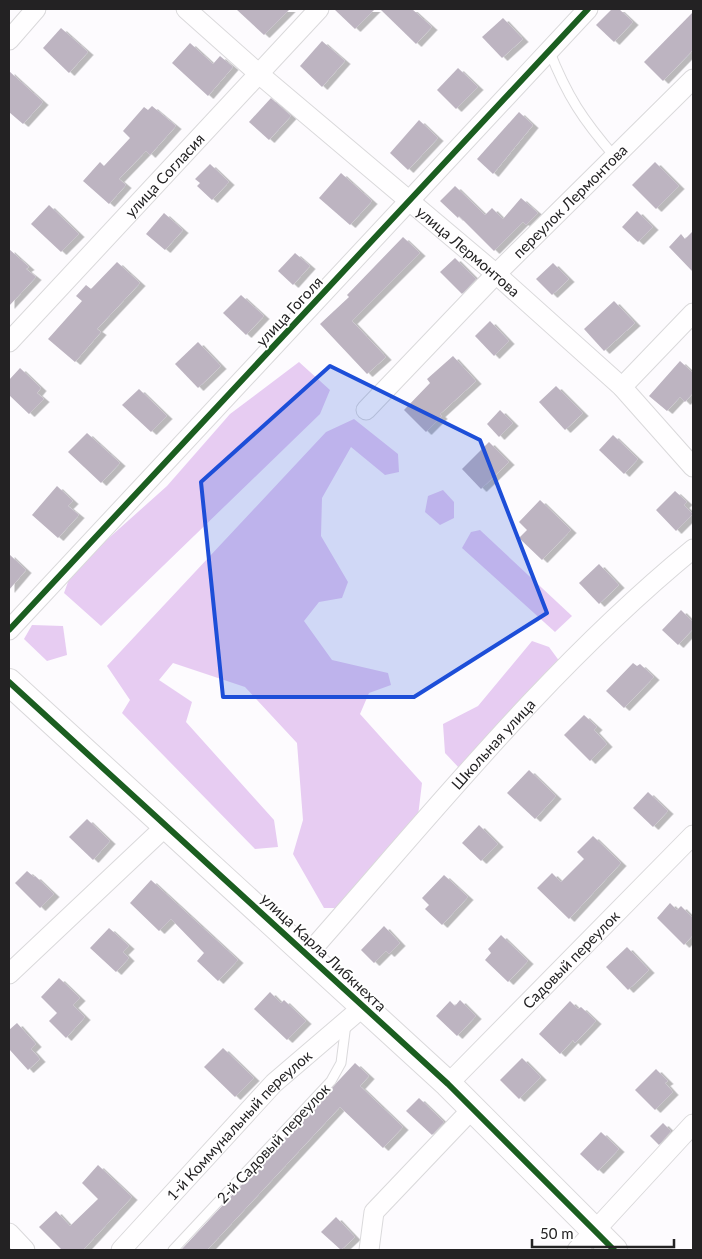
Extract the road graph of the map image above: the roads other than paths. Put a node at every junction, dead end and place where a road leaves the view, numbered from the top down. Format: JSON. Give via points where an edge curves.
{"nodes":[{"id":1,"x":36,"y":9,"type":"edge"},
{"id":2,"x":186,"y":9,"type":"edge"},
{"id":3,"x":319,"y":9,"type":"edge"},
{"id":4,"x":588,"y":9,"type":"edge"},
{"id":5,"x":9,"y":40,"type":"edge"},
{"id":6,"x":549,"y":50,"type":"junction"},
{"id":7,"x":259,"y":74,"type":"junction"},
{"id":8,"x":693,"y":79,"type":"edge"},
{"id":9,"x":615,"y":157,"type":"junction"},
{"id":10,"x":409,"y":201,"type":"junction"},
{"id":11,"x":496,"y":274,"type":"junction"},
{"id":12,"x":693,"y":313,"type":"edge"},
{"id":13,"x":9,"y":342,"type":"edge"},
{"id":14,"x":622,"y":387,"type":"junction"},
{"id":15,"x":366,"y":410,"type":"dead end"},
{"id":16,"x":693,"y":467,"type":"edge"},
{"id":17,"x":693,"y":549,"type":"edge"},
{"id":18,"x":9,"y":630,"type":"edge"},
{"id":19,"x":9,"y":682,"type":"edge"},
{"id":20,"x":167,"y":825,"type":"junction"},
{"id":21,"x":693,"y":835,"type":"edge"},
{"id":22,"x":308,"y":954,"type":"junction"},
{"id":23,"x":9,"y":974,"type":"edge"},
{"id":24,"x":355,"y":1013,"type":"junction"},
{"id":25,"x":448,"y":1084,"type":"junction"},
{"id":26,"x":473,"y":1108,"type":"junction"},
{"id":27,"x":693,"y":1124,"type":"edge"},
{"id":28,"x":9,"y":1233,"type":"edge"},
{"id":29,"x":586,"y":1242,"type":"edge"},
{"id":30,"x":25,"y":1250,"type":"edge"},
{"id":31,"x":121,"y":1250,"type":"edge"},
{"id":32,"x":173,"y":1250,"type":"edge"},
{"id":33,"x":369,"y":1250,"type":"edge"},
{"id":34,"x":614,"y":1250,"type":"edge"}],
"edges":[{"from":1,"to":5,"type":"street"},
{"from":2,"to":7,"type":"street","name":"улица Лермонтова"},
{"from":3,"to":7,"type":"street","name":"улица Согласия"},
{"from":4,"to":6,"type":"street","name":"улица Гоголя"},
{"from":6,"to":9,"type":"lane","via":[[564,87],[588,126]]},
{"from":6,"to":10,"type":"street","name":"улица Гоголя"},
{"from":7,"to":10,"type":"street","name":"улица Лермонтова"},
{"from":7,"to":13,"type":"street","name":"улица Согласия"},
{"from":8,"to":9,"type":"street","name":"переулок Лермонтова"},
{"from":9,"to":11,"type":"street","name":"переулок Лермонтова"},
{"from":10,"to":11,"type":"street","name":"улица Лермонтова"},
{"from":10,"to":18,"type":"street","name":"улица Гоголя"},
{"from":11,"to":14,"type":"street","name":"улица Лермонтова"},
{"from":11,"to":15,"type":"street","name":"переулок Лермонтова"},
{"from":12,"to":14,"type":"street"},
{"from":14,"to":16,"type":"street","name":"улица Лермонтова"},
{"from":17,"to":22,"type":"street","name":"Школьная улица","via":[[555,675]]},
{"from":19,"to":20,"type":"street","name":"улица Карла Либкнехта"},
{"from":20,"to":22,"type":"street","name":"улица Карла Либкнехта"},
{"from":20,"to":23,"type":"street"},
{"from":21,"to":25,"type":"street","name":"Садовый переулок"},
{"from":22,"to":24,"type":"street","name":"улица Карла Либкнехта"},
{"from":24,"to":25,"type":"street","name":"улица Карла Либкнехта"},
{"from":24,"to":31,"type":"street","name":"1-й Коммунальный переулок","via":[[274,1083]]},
{"from":24,"to":32,"type":"lane","name":"2-й Садовый переулок","via":[[341,1063],[331,1081]]},
{"from":25,"to":26,"type":"street","name":"улица Карла Либкнехта"},
{"from":26,"to":29,"type":"street","name":"улица Карла Либкнехта"},
{"from":26,"to":33,"type":"street","via":[[374,1212]]},
{"from":27,"to":29,"type":"street"},
{"from":28,"to":30,"type":"street"},
{"from":29,"to":34,"type":"street","name":"улица Карла Либкнехта"}]}
